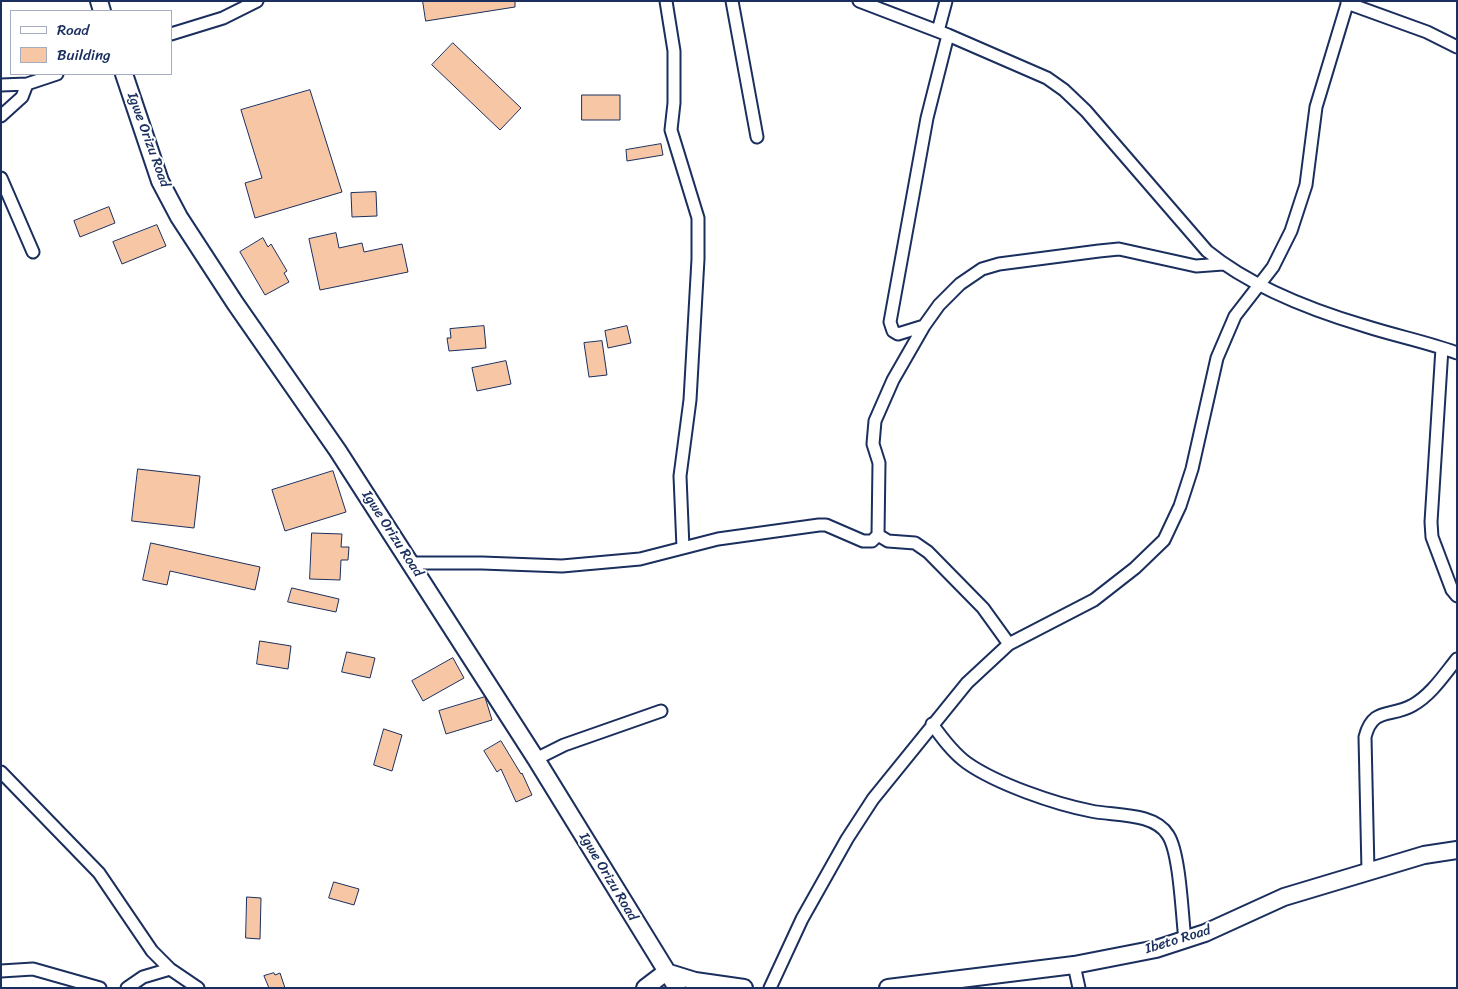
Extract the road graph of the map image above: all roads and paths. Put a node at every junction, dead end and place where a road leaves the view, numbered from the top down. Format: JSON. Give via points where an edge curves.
{"nodes":[{"id":1,"x":257,"y":1,"type":"edge"},
{"id":2,"x":666,"y":1,"type":"edge"},
{"id":3,"x":732,"y":1,"type":"edge"},
{"id":4,"x":859,"y":1,"type":"edge"},
{"id":5,"x":946,"y":1,"type":"edge"},
{"id":6,"x":1347,"y":2,"type":"edge"},
{"id":7,"x":943,"y":33,"type":"junction"},
{"id":8,"x":172,"y":34,"type":"edge"},
{"id":9,"x":1457,"y":47,"type":"edge"},
{"id":10,"x":54,"y":75,"type":"edge"},
{"id":11,"x":124,"y":75,"type":"edge"},
{"id":12,"x":28,"y":84,"type":"junction"},
{"id":13,"x":1,"y":85,"type":"edge"},
{"id":14,"x":1,"y":116,"type":"edge"},
{"id":15,"x":757,"y":137,"type":"dead end"},
{"id":16,"x":1,"y":178,"type":"edge"},
{"id":17,"x":33,"y":252,"type":"dead end"},
{"id":18,"x":1223,"y":264,"type":"junction"},
{"id":19,"x":1261,"y":285,"type":"junction"},
{"id":20,"x":924,"y":326,"type":"junction"},
{"id":21,"x":1442,"y":348,"type":"junction"},
{"id":22,"x":1457,"y":353,"type":"edge"},
{"id":23,"x":878,"y":535,"type":"junction"},
{"id":24,"x":683,"y":548,"type":"junction"},
{"id":25,"x":410,"y":563,"type":"junction"},
{"id":26,"x":1457,"y":596,"type":"edge"},
{"id":27,"x":1009,"y":644,"type":"junction"},
{"id":28,"x":1457,"y":659,"type":"edge"},
{"id":29,"x":661,"y":712,"type":"dead end"},
{"id":30,"x":932,"y":724,"type":"junction"},
{"id":31,"x":536,"y":759,"type":"junction"},
{"id":32,"x":1,"y":772,"type":"edge"},
{"id":33,"x":1457,"y":850,"type":"edge"},
{"id":34,"x":1368,"y":871,"type":"junction"},
{"id":35,"x":1185,"y":940,"type":"junction"},
{"id":36,"x":1074,"y":965,"type":"junction"},
{"id":37,"x":170,"y":969,"type":"junction"},
{"id":38,"x":1,"y":972,"type":"edge"},
{"id":39,"x":666,"y":972,"type":"junction"},
{"id":40,"x":100,"y":988,"type":"edge"},
{"id":41,"x":127,"y":988,"type":"edge"},
{"id":42,"x":198,"y":988,"type":"edge"},
{"id":43,"x":645,"y":988,"type":"edge"},
{"id":44,"x":677,"y":988,"type":"edge"},
{"id":45,"x":744,"y":988,"type":"edge"},
{"id":46,"x":770,"y":988,"type":"edge"},
{"id":47,"x":888,"y":988,"type":"edge"},
{"id":48,"x":1079,"y":988,"type":"edge"}],
"edges":[{"from":1,"to":8,"type":"street","via":[[223,18]]},
{"from":2,"to":24,"type":"street","via":[[674,51],[671,130],[698,218],[690,400],[680,476]]},
{"from":3,"to":15,"type":"street"},
{"from":4,"to":7,"type":"street"},
{"from":5,"to":7,"type":"street"},
{"from":6,"to":9,"type":"street","via":[[1427,32]]},
{"from":6,"to":19,"type":"street","via":[[1316,107],[1303,194],[1291,231]]},
{"from":7,"to":18,"type":"street","via":[[1047,78],[1064,90],[1086,111],[1207,251]]},
{"from":7,"to":20,"type":"street","via":[[890,322],[898,334]]},
{"from":10,"to":12,"type":"street"},
{"from":11,"to":25,"type":"main road","name":"Igwe Orizu Road","via":[[160,181],[179,217]]},
{"from":12,"to":13,"type":"street"},
{"from":12,"to":14,"type":"street","via":[[22,97]]},
{"from":16,"to":17,"type":"street"},
{"from":18,"to":19,"type":"street"},
{"from":18,"to":20,"type":"street","via":[[1196,266],[1119,249],[998,264],[982,269],[960,284]]},
{"from":19,"to":21,"type":"street","via":[[1364,326]]},
{"from":19,"to":27,"type":"street","via":[[1235,316],[1218,358],[1192,468],[1180,506],[1164,540],[1094,600]]},
{"from":20,"to":23,"type":"street","via":[[893,380],[875,421],[873,444],[879,463]]},
{"from":21,"to":22,"type":"street"},
{"from":21,"to":26,"type":"street","via":[[1431,522],[1432,536]]},
{"from":23,"to":24,"type":"street","via":[[872,541],[863,541],[819,525],[718,539]]},
{"from":23,"to":27,"type":"street","via":[[888,541],[915,543],[928,552],[983,608]]},
{"from":24,"to":25,"type":"street","via":[[640,559],[562,566]]},
{"from":25,"to":31,"type":"main road","name":"Igwe Orizu Road"},
{"from":27,"to":30,"type":"street","via":[[967,683]]},
{"from":28,"to":34,"type":"street","via":[[1427,695],[1413,706],[1374,718],[1368,724],[1365,737]]},
{"from":29,"to":31,"type":"street","via":[[564,745]]},
{"from":30,"to":35,"type":"street","via":[[948,746],[967,763],[998,780],[1059,802],[1090,811],[1130,816],[1162,828],[1169,836],[1175,856]]},
{"from":30,"to":46,"type":"street","via":[[873,799],[847,839],[802,919]]},
{"from":31,"to":39,"type":"main road","name":"Igwe Orizu Road"},
{"from":32,"to":37,"type":"street","via":[[99,873],[152,951]]},
{"from":33,"to":34,"type":"main road","name":"Ibeto Road","via":[[1424,855]]},
{"from":34,"to":35,"type":"main road","name":"Ibeto Road","via":[[1284,897]]},
{"from":35,"to":36,"type":"main road","name":"Ibeto Road"},
{"from":36,"to":47,"type":"main road","name":"Ibeto Road"},
{"from":36,"to":48,"type":"street"},
{"from":37,"to":41,"type":"street","via":[[143,977]]},
{"from":37,"to":42,"type":"street"},
{"from":38,"to":40,"type":"street","via":[[33,968]]},
{"from":39,"to":43,"type":"main road"},
{"from":39,"to":44,"type":"main road","name":"Igwe Orizu Road"},
{"from":39,"to":45,"type":"main road","via":[[695,981]]}]}
